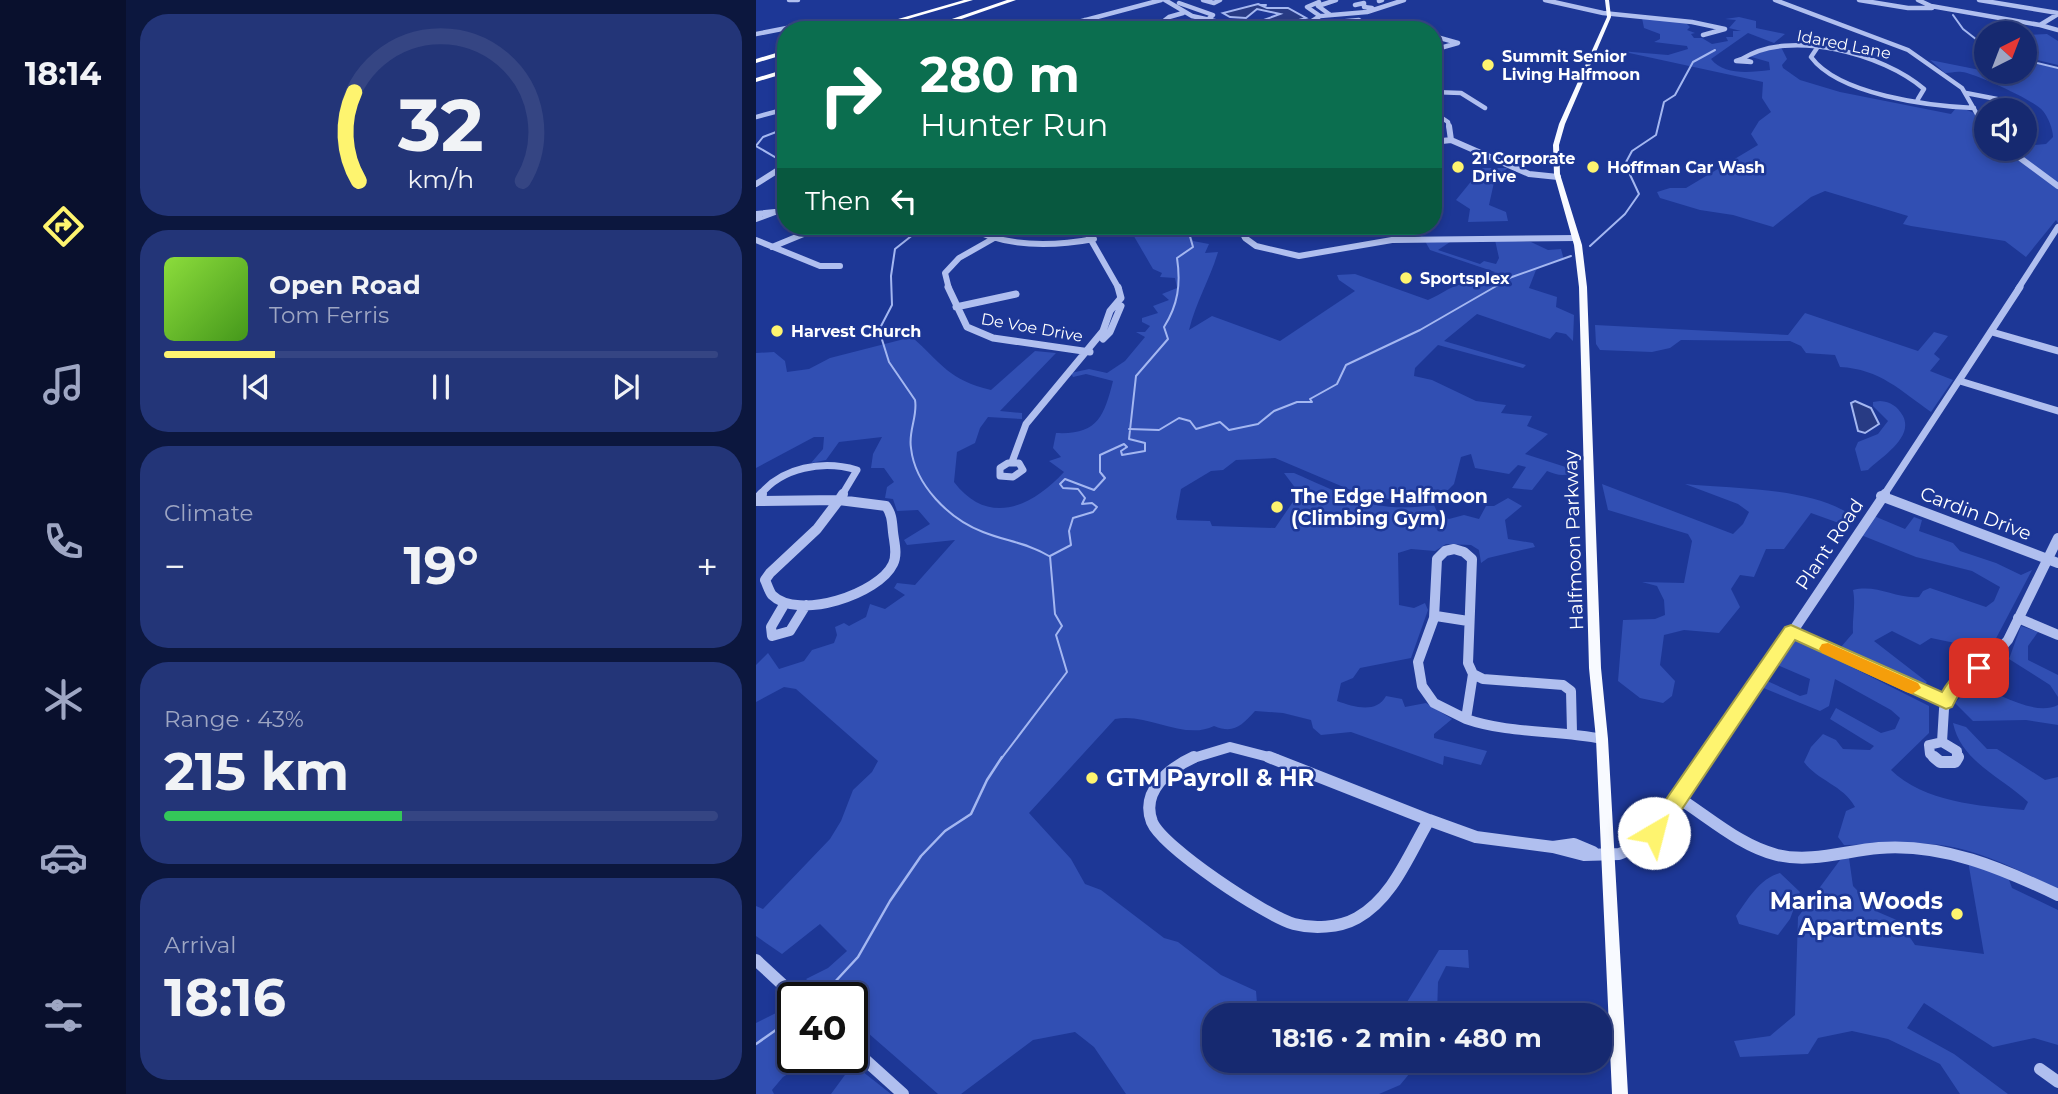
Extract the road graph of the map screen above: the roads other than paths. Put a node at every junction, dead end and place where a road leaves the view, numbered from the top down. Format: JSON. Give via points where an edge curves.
{"nodes":[{"id":1,"x":789,"y":0,"type":"edge"},
{"id":2,"x":798,"y":0,"type":"edge"},
{"id":3,"x":970,"y":0,"type":"edge"},
{"id":4,"x":1013,"y":0,"type":"edge"},
{"id":5,"x":1163,"y":0,"type":"edge"},
{"id":6,"x":1176,"y":0,"type":"edge"},
{"id":7,"x":1203,"y":0,"type":"edge"},
{"id":8,"x":1220,"y":0,"type":"edge"},
{"id":9,"x":1336,"y":0,"type":"edge"},
{"id":10,"x":1382,"y":0,"type":"edge"},
{"id":11,"x":1404,"y":0,"type":"edge"},
{"id":12,"x":1545,"y":0,"type":"edge"},
{"id":13,"x":1607,"y":0,"type":"edge"},
{"id":14,"x":1775,"y":0,"type":"edge"},
{"id":15,"x":1859,"y":0,"type":"edge"},
{"id":16,"x":1886,"y":0,"type":"edge"},
{"id":17,"x":1918,"y":0,"type":"edge"},
{"id":18,"x":1979,"y":0,"type":"edge"},
{"id":19,"x":1319,"y":2,"type":"dead end"},
{"id":20,"x":1396,"y":3,"type":"junction"},
{"id":21,"x":1880,"y":4,"type":"junction"},
{"id":22,"x":1355,"y":5,"type":"dead end"},
{"id":23,"x":1932,"y":8,"type":"dead end"},
{"id":24,"x":1377,"y":9,"type":"junction"},
{"id":25,"x":1183,"y":13,"type":"junction"},
{"id":26,"x":1610,"y":13,"type":"junction"},
{"id":27,"x":2058,"y":14,"type":"edge"},
{"id":28,"x":1324,"y":15,"type":"junction"},
{"id":29,"x":1085,"y":20,"type":"joint"},
{"id":30,"x":895,"y":21,"type":"edge"},
{"id":31,"x":950,"y":21,"type":"edge"},
{"id":32,"x":1081,"y":21,"type":"edge"},
{"id":33,"x":1164,"y":21,"type":"edge"},
{"id":34,"x":1206,"y":21,"type":"joint"},
{"id":35,"x":1311,"y":21,"type":"edge"},
{"id":36,"x":1334,"y":21,"type":"edge"},
{"id":37,"x":2040,"y":26,"type":"junction"},
{"id":38,"x":2055,"y":29,"type":"edge"},
{"id":39,"x":777,"y":30,"type":"edge"},
{"id":40,"x":756,"y":34,"type":"edge"},
{"id":41,"x":1703,"y":35,"type":"dead end"},
{"id":42,"x":2057,"y":38,"type":"edge"},
{"id":43,"x":1442,"y":39,"type":"edge"},
{"id":44,"x":1442,"y":47,"type":"edge"},
{"id":45,"x":1817,"y":48,"type":"junction"},
{"id":46,"x":777,"y":55,"type":"edge"},
{"id":47,"x":1742,"y":59,"type":"dead end"},
{"id":48,"x":756,"y":61,"type":"edge"},
{"id":49,"x":777,"y":74,"type":"edge"},
{"id":50,"x":756,"y":80,"type":"edge"},
{"id":51,"x":1442,"y":90,"type":"edge"},
{"id":52,"x":1966,"y":93,"type":"junction"},
{"id":53,"x":1992,"y":98,"type":"edge"},
{"id":54,"x":1918,"y":99,"type":"junction"},
{"id":55,"x":1485,"y":108,"type":"dead end"},
{"id":56,"x":1974,"y":108,"type":"joint"},
{"id":57,"x":777,"y":111,"type":"edge"},
{"id":58,"x":756,"y":117,"type":"edge"},
{"id":59,"x":1442,"y":118,"type":"edge"},
{"id":60,"x":1451,"y":140,"type":"junction"},
{"id":61,"x":1442,"y":141,"type":"edge"},
{"id":62,"x":2024,"y":161,"type":"edge"},
{"id":63,"x":777,"y":171,"type":"edge"},
{"id":64,"x":1558,"y":177,"type":"junction"},
{"id":65,"x":756,"y":184,"type":"edge"},
{"id":66,"x":2058,"y":186,"type":"edge"},
{"id":67,"x":2058,"y":227,"type":"edge"},
{"id":68,"x":801,"y":235,"type":"edge"},
{"id":69,"x":991,"y":235,"type":"edge"},
{"id":70,"x":1089,"y":235,"type":"edge"},
{"id":71,"x":1242,"y":235,"type":"edge"},
{"id":72,"x":996,"y":237,"type":"junction"},
{"id":73,"x":1576,"y":237,"type":"junction"},
{"id":74,"x":1091,"y":238,"type":"junction"},
{"id":75,"x":756,"y":240,"type":"edge"},
{"id":76,"x":2046,"y":245,"type":"junction"},
{"id":77,"x":772,"y":247,"type":"junction"},
{"id":78,"x":2058,"y":248,"type":"edge"},
{"id":79,"x":840,"y":266,"type":"dead end"},
{"id":80,"x":1016,"y":294,"type":"dead end"},
{"id":81,"x":956,"y":307,"type":"junction"},
{"id":82,"x":1992,"y":332,"type":"junction"},
{"id":83,"x":2058,"y":351,"type":"edge"},
{"id":84,"x":1086,"y":353,"type":"junction"},
{"id":85,"x":1960,"y":381,"type":"junction"},
{"id":86,"x":2058,"y":411,"type":"edge"},
{"id":87,"x":1012,"y":463,"type":"dead end"},
{"id":88,"x":1881,"y":496,"type":"junction"},
{"id":89,"x":756,"y":501,"type":"edge"},
{"id":90,"x":837,"y":501,"type":"junction"},
{"id":91,"x":2058,"y":538,"type":"edge"},
{"id":92,"x":2047,"y":559,"type":"junction"},
{"id":93,"x":2058,"y":563,"type":"edge"},
{"id":94,"x":785,"y":603,"type":"junction"},
{"id":95,"x":806,"y":605,"type":"junction"},
{"id":96,"x":1436,"y":616,"type":"junction"},
{"id":97,"x":2018,"y":618,"type":"junction"},
{"id":98,"x":1468,"y":621,"type":"junction"},
{"id":99,"x":1791,"y":631,"type":"junction"},
{"id":100,"x":2058,"y":635,"type":"edge"},
{"id":101,"x":1473,"y":674,"type":"junction"},
{"id":102,"x":1946,"y":702,"type":"junction"},
{"id":103,"x":1466,"y":720,"type":"junction"},
{"id":104,"x":1572,"y":732,"type":"junction"},
{"id":105,"x":1602,"y":739,"type":"junction"},
{"id":106,"x":1942,"y":742,"type":"dead end"},
{"id":107,"x":1680,"y":799,"type":"junction"},
{"id":108,"x":1429,"y":820,"type":"junction"},
{"id":109,"x":1601,"y":853,"type":"junction"},
{"id":110,"x":2058,"y":895,"type":"edge"},
{"id":111,"x":756,"y":960,"type":"edge"},
{"id":112,"x":780,"y":982,"type":"edge"},
{"id":113,"x":868,"y":1062,"type":"edge"},
{"id":114,"x":2040,"y":1069,"type":"dead end"},
{"id":115,"x":2058,"y":1082,"type":"edge"},
{"id":116,"x":903,"y":1094,"type":"edge"},
{"id":117,"x":1620,"y":1094,"type":"edge"}],
"edges":[{"from":1,"to":2,"type":"street"},
{"from":3,"to":30,"type":"highway"},
{"from":4,"to":31,"type":"highway"},
{"from":5,"to":25,"type":"street"},
{"from":5,"to":29,"type":"street"},
{"from":6,"to":34,"type":"street","via":[[1213,15]]},
{"from":7,"to":8,"type":"street"},
{"from":9,"to":28,"type":"street","via":[[1318,6]]},
{"from":10,"to":20,"type":"street"},
{"from":11,"to":20,"type":"street"},
{"from":12,"to":26,"type":"street"},
{"from":13,"to":26,"type":"main road"},
{"from":14,"to":52,"type":"street","via":[[1893,42]]},
{"from":15,"to":21,"type":"street"},
{"from":16,"to":21,"type":"street"},
{"from":17,"to":37,"type":"street"},
{"from":18,"to":27,"type":"street"},
{"from":19,"to":28,"type":"street","via":[[1307,7]]},
{"from":20,"to":24,"type":"street"},
{"from":21,"to":23,"type":"street"},
{"from":22,"to":24,"type":"street","via":[[1364,3],[1364,7]]},
{"from":24,"to":28,"type":"street"},
{"from":25,"to":33,"type":"street"},
{"from":25,"to":34,"type":"street"},
{"from":26,"to":41,"type":"street","via":[[1725,29]]},
{"from":26,"to":64,"type":"main road","name":"Halfmoon Parkway","via":[[1562,124],[1556,145]]},
{"from":27,"to":37,"type":"street"},
{"from":28,"to":35,"type":"street"},
{"from":28,"to":36,"type":"street"},
{"from":29,"to":32,"type":"street"},
{"from":37,"to":38,"type":"street"},
{"from":38,"to":42,"type":"street","via":[[2049,34]]},
{"from":39,"to":40,"type":"street"},
{"from":43,"to":44,"type":"street","via":[[1458,43]]},
{"from":45,"to":47,"type":"street","name":"Idared Lane","via":[[1765,46]]},
{"from":45,"to":54,"type":"street","name":"Idared Lane","via":[[1873,59],[1904,71],[1924,89]]},
{"from":45,"to":54,"type":"street","via":[[1811,57],[1814,65],[1829,76]]},
{"from":46,"to":48,"type":"highway"},
{"from":49,"to":50,"type":"highway"},
{"from":51,"to":55,"type":"street","via":[[1475,97]]},
{"from":52,"to":53,"type":"street"},
{"from":52,"to":56,"type":"street"},
{"from":54,"to":56,"type":"street"},
{"from":57,"to":58,"type":"street"},
{"from":59,"to":60,"type":"street","via":[[1448,122]]},
{"from":60,"to":61,"type":"street"},
{"from":60,"to":64,"type":"street","via":[[1529,174]]},
{"from":62,"to":66,"type":"street"},
{"from":63,"to":65,"type":"street"},
{"from":64,"to":73,"type":"main road","name":"Halfmoon Parkway"},
{"from":67,"to":76,"type":"street","name":"Plant Road"},
{"from":68,"to":77,"type":"street"},
{"from":69,"to":72,"type":"street"},
{"from":70,"to":74,"type":"street"},
{"from":71,"to":73,"type":"street","via":[[1252,244],[1304,256],[1387,240]]},
{"from":72,"to":74,"type":"street","via":[[1037,244]]},
{"from":72,"to":81,"type":"street","name":"De Voe Drive","via":[[946,269],[944,278]]},
{"from":73,"to":105,"type":"main road","name":"Halfmoon Parkway","via":[[1585,330],[1595,667]]},
{"from":74,"to":84,"type":"street","via":[[1124,295],[1109,324],[1110,332]]},
{"from":75,"to":77,"type":"street"},
{"from":76,"to":78,"type":"street"},
{"from":76,"to":82,"type":"street","name":"Plant Road"},
{"from":77,"to":79,"type":"street","via":[[820,266]]},
{"from":80,"to":81,"type":"street"},
{"from":81,"to":84,"type":"street","name":"De Voe Drive","via":[[970,330],[984,336]]},
{"from":82,"to":83,"type":"street"},
{"from":82,"to":85,"type":"street","name":"Plant Road"},
{"from":84,"to":87,"type":"street","via":[[1026,424]]},
{"from":85,"to":86,"type":"street"},
{"from":85,"to":88,"type":"street","name":"Plant Road"},
{"from":88,"to":92,"type":"street","name":"Cardin Drive"},
{"from":88,"to":99,"type":"street","name":"Plant Road"},
{"from":89,"to":90,"type":"street"},
{"from":89,"to":90,"type":"street","via":[[789,471],[856,468]]},
{"from":90,"to":94,"type":"street","via":[[817,529],[765,580],[769,593]]},
{"from":90,"to":95,"type":"street","via":[[883,503],[891,513],[896,554],[887,575],[858,594]]},
{"from":91,"to":92,"type":"street"},
{"from":92,"to":93,"type":"street","name":"Cardin Drive"},
{"from":92,"to":97,"type":"street"},
{"from":94,"to":95,"type":"street"},
{"from":94,"to":95,"type":"street","via":[[771,627],[772,636],[790,631]]},
{"from":96,"to":98,"type":"street"},
{"from":96,"to":98,"type":"street","via":[[1437,559],[1446,549],[1461,550],[1472,559]]},
{"from":96,"to":103,"type":"street","via":[[1420,647],[1419,679],[1436,705]]},
{"from":97,"to":100,"type":"street"},
{"from":97,"to":102,"type":"street","via":[[2002,648],[1956,683]]},
{"from":98,"to":101,"type":"street","via":[[1468,663]]},
{"from":99,"to":102,"type":"street"},
{"from":99,"to":107,"type":"street","name":"Plant Road"},
{"from":101,"to":103,"type":"street"},
{"from":101,"to":104,"type":"street","via":[[1483,679],[1563,685],[1571,691]]},
{"from":102,"to":106,"type":"street"},
{"from":103,"to":104,"type":"street"},
{"from":104,"to":105,"type":"street"},
{"from":105,"to":109,"type":"main road","name":"Halfmoon Parkway"},
{"from":107,"to":109,"type":"street","name":"Plant Road","via":[[1645,844],[1631,852]]},
{"from":107,"to":110,"type":"street","via":[[1774,855],[1811,858],[1877,848],[1930,848],[1988,863]]},
{"from":108,"to":108,"type":"street","name":"Plant Road","via":[[1277,759],[1230,747],[1195,754],[1168,772],[1157,787],[1150,812],[1159,833],[1201,867],[1279,919],[1316,926],[1343,923],[1376,904]]},
{"from":108,"to":109,"type":"street","name":"Plant Road","via":[[1476,836],[1584,855]]},
{"from":109,"to":117,"type":"main road","name":"Halfmoon Parkway"},
{"from":111,"to":112,"type":"street"},
{"from":113,"to":116,"type":"street"},
{"from":114,"to":115,"type":"street"}]}
